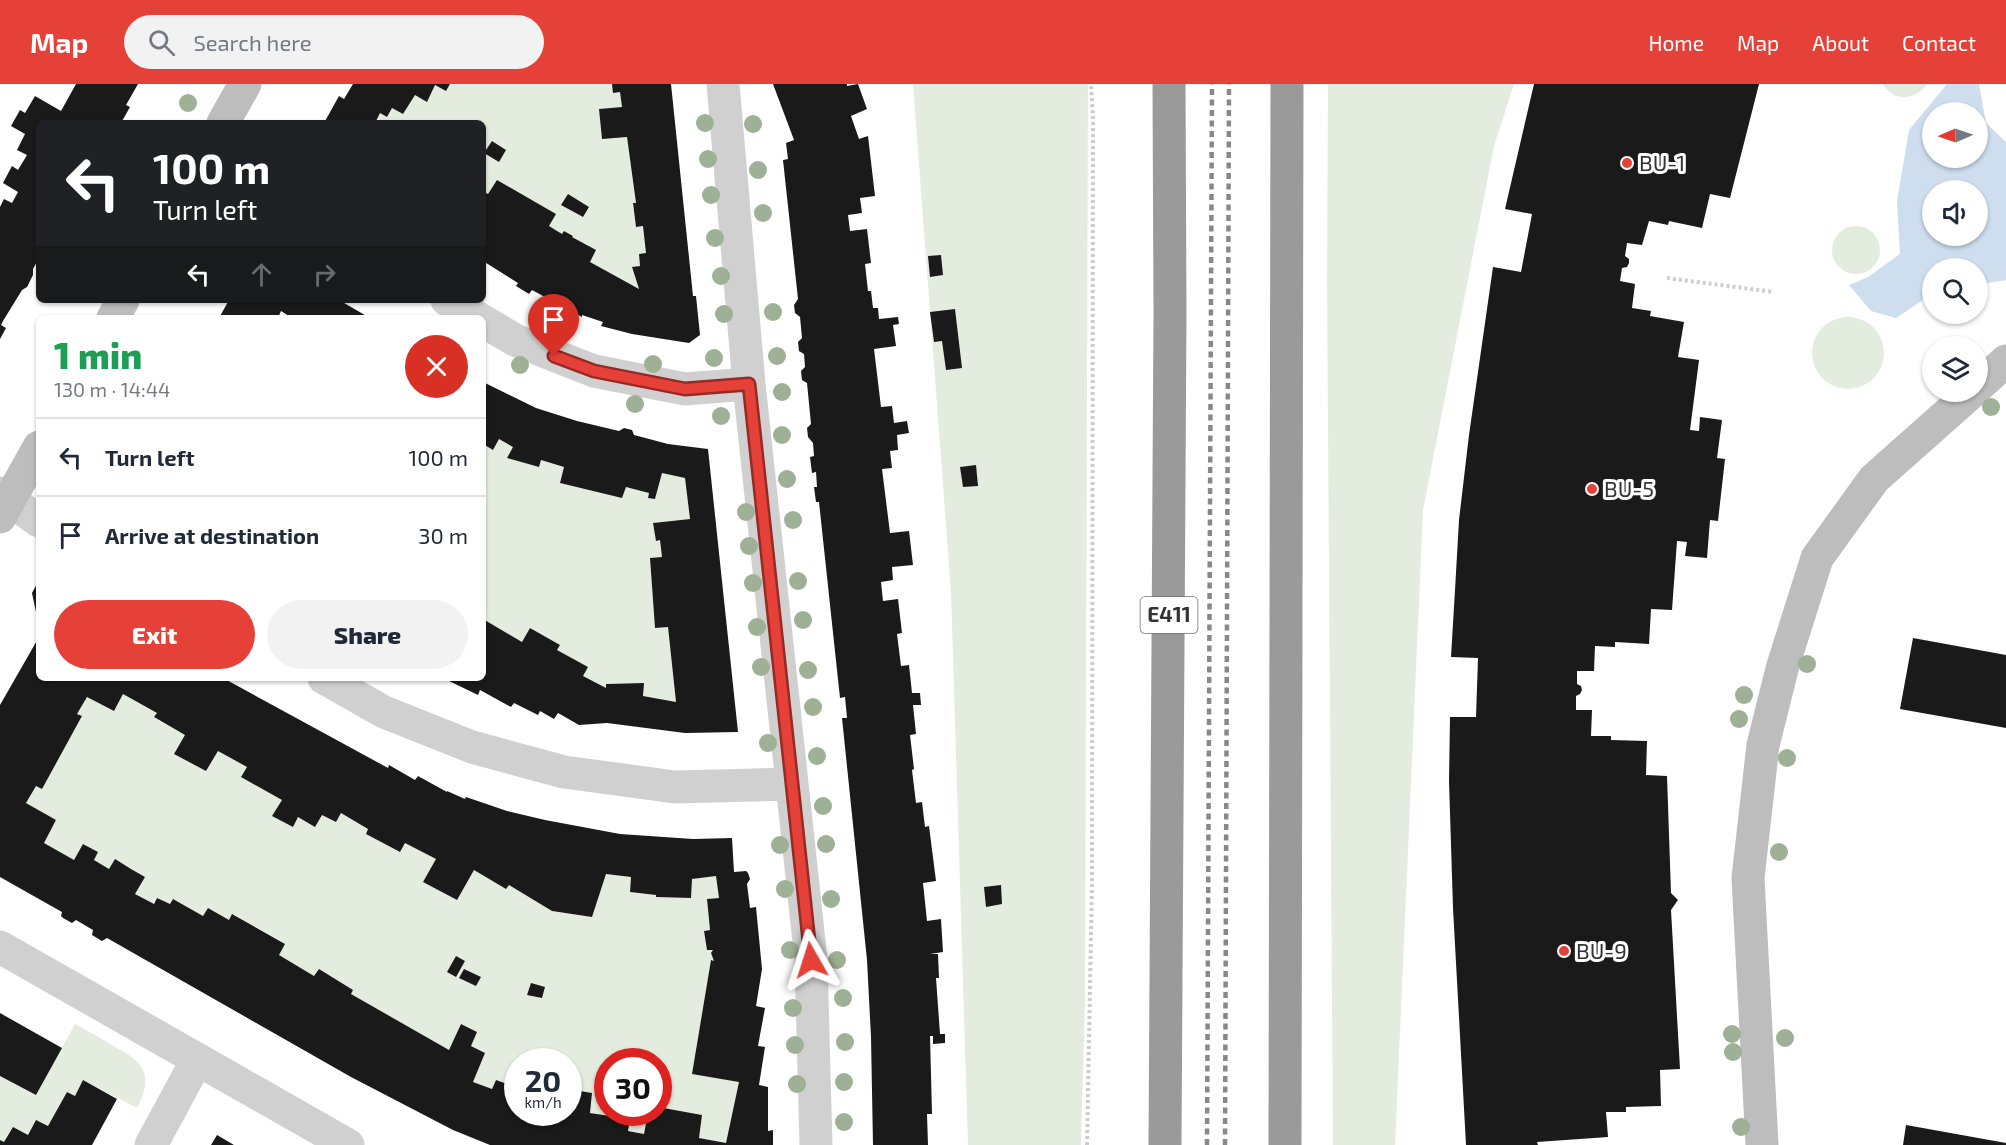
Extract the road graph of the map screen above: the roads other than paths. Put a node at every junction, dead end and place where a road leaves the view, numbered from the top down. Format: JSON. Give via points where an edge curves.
{"nodes":[{"id":1,"x":245,"y":84,"type":"edge"},
{"id":2,"x":723,"y":84,"type":"edge"},
{"id":3,"x":1169,"y":84,"type":"edge"},
{"id":4,"x":1287,"y":84,"type":"edge"},
{"id":5,"x":225,"y":120,"type":"edge"},
{"id":6,"x":452,"y":303,"type":"edge"},
{"id":7,"x":473,"y":315,"type":"edge"},
{"id":8,"x":486,"y":323,"type":"edge"},
{"id":9,"x":2006,"y":361,"type":"edge"},
{"id":10,"x":1988,"y":377,"type":"edge"},
{"id":11,"x":749,"y":384,"type":"junction"},
{"id":12,"x":1961,"y":402,"type":"edge"},
{"id":13,"x":36,"y":452,"type":"edge"},
{"id":14,"x":3,"y":503,"type":"edge"},
{"id":15,"x":36,"y":520,"type":"edge"},
{"id":16,"x":329,"y":681,"type":"edge"},
{"id":17,"x":791,"y":784,"type":"junction"},
{"id":18,"x":0,"y":947,"type":"edge"},
{"id":19,"x":196,"y":1060,"type":"junction"},
{"id":20,"x":151,"y":1145,"type":"edge"},
{"id":21,"x":348,"y":1145,"type":"edge"},
{"id":22,"x":816,"y":1145,"type":"edge"},
{"id":23,"x":1165,"y":1145,"type":"edge"},
{"id":24,"x":1285,"y":1145,"type":"edge"},
{"id":25,"x":1762,"y":1145,"type":"edge"}],
"edges":[{"from":1,"to":5,"type":"street"},
{"from":2,"to":11,"type":"street"},
{"from":3,"to":23,"type":"highway","number":"E411"},
{"from":4,"to":24,"type":"highway"},
{"from":6,"to":7,"type":"street"},
{"from":8,"to":11,"type":"street","via":[[515,340],[594,371],[685,389]]},
{"from":9,"to":10,"type":"street"},
{"from":11,"to":17,"type":"street"},
{"from":12,"to":25,"type":"street","via":[[1874,479],[1817,558],[1782,669],[1763,745],[1748,878]]},
{"from":13,"to":14,"type":"street"},
{"from":14,"to":15,"type":"street"},
{"from":16,"to":17,"type":"street","via":[[384,712],[472,747],[564,772],[675,787]]},
{"from":17,"to":22,"type":"street","via":[[811,960]]},
{"from":18,"to":19,"type":"street"},
{"from":19,"to":20,"type":"street"},
{"from":19,"to":21,"type":"street"}]}
